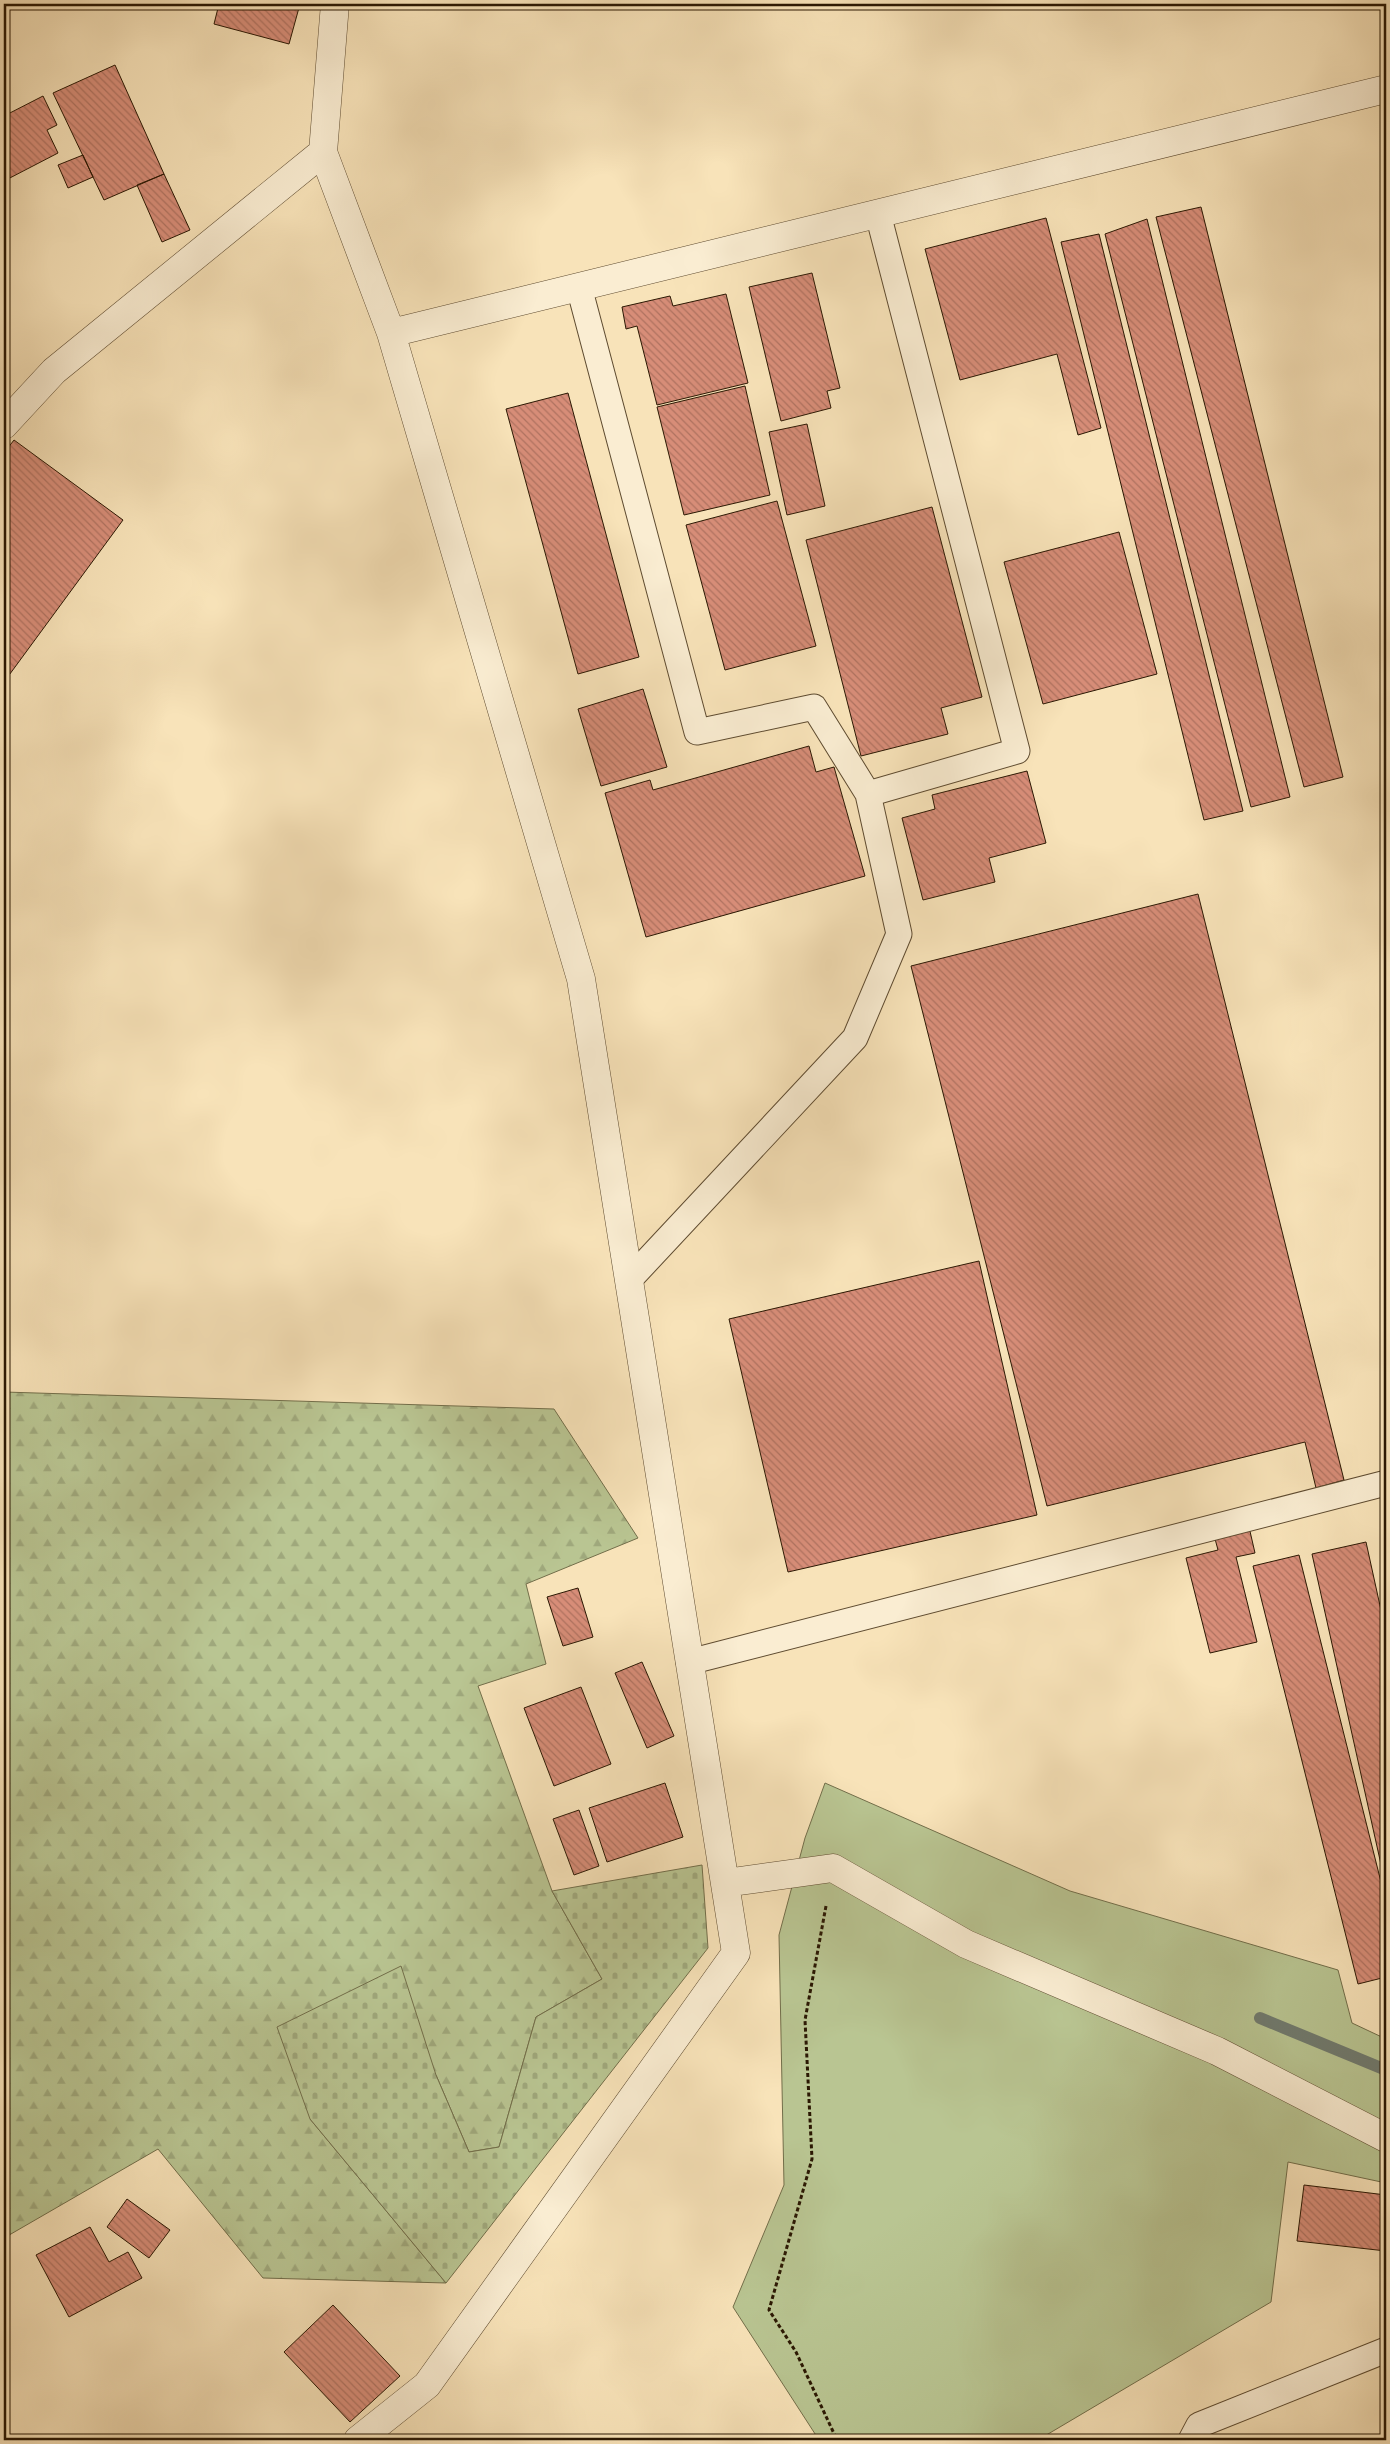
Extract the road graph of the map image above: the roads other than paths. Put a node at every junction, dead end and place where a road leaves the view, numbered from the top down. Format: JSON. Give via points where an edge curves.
{"nodes":[{"id":1,"x":336,"y":4,"type":"edge"},
{"id":2,"x":1386,"y":89,"type":"edge"},
{"id":3,"x":323,"y":152,"type":"junction"},
{"id":4,"x":878,"y":214,"type":"junction"},
{"id":5,"x":579,"y":287,"type":"junction"},
{"id":6,"x":391,"y":333,"type":"junction"},
{"id":7,"x":4,"y":425,"type":"edge"},
{"id":8,"x":868,"y":794,"type":"junction"},
{"id":9,"x":629,"y":1280,"type":"junction"},
{"id":10,"x":1386,"y":1483,"type":"edge"},
{"id":11,"x":689,"y":1662,"type":"junction"},
{"id":12,"x":725,"y":1883,"type":"junction"},
{"id":13,"x":1386,"y":2138,"type":"edge"},
{"id":14,"x":1386,"y":2350,"type":"edge"},
{"id":15,"x":358,"y":2440,"type":"edge"},
{"id":16,"x":1191,"y":2440,"type":"edge"}],
"edges":[{"from":1,"to":3,"type":"street"},
{"from":2,"to":4,"type":"street"},
{"from":3,"to":6,"type":"street"},
{"from":3,"to":7,"type":"street","via":[[54,371]]},
{"from":4,"to":5,"type":"street"},
{"from":4,"to":8,"type":"lane","via":[[1016,751]]},
{"from":5,"to":6,"type":"street"},
{"from":5,"to":8,"type":"lane","via":[[697,732],[814,707]]},
{"from":6,"to":9,"type":"street","via":[[581,979]]},
{"from":8,"to":9,"type":"lane","via":[[899,934],[856,1038]]},
{"from":9,"to":11,"type":"street"},
{"from":10,"to":11,"type":"lane"},
{"from":11,"to":12,"type":"street"},
{"from":12,"to":13,"type":"street","via":[[833,1868],[966,1944],[1217,2051]]},
{"from":12,"to":15,"type":"street","via":[[736,1954],[427,2385]]},
{"from":14,"to":16,"type":"lane","via":[[1199,2425]]}]}
